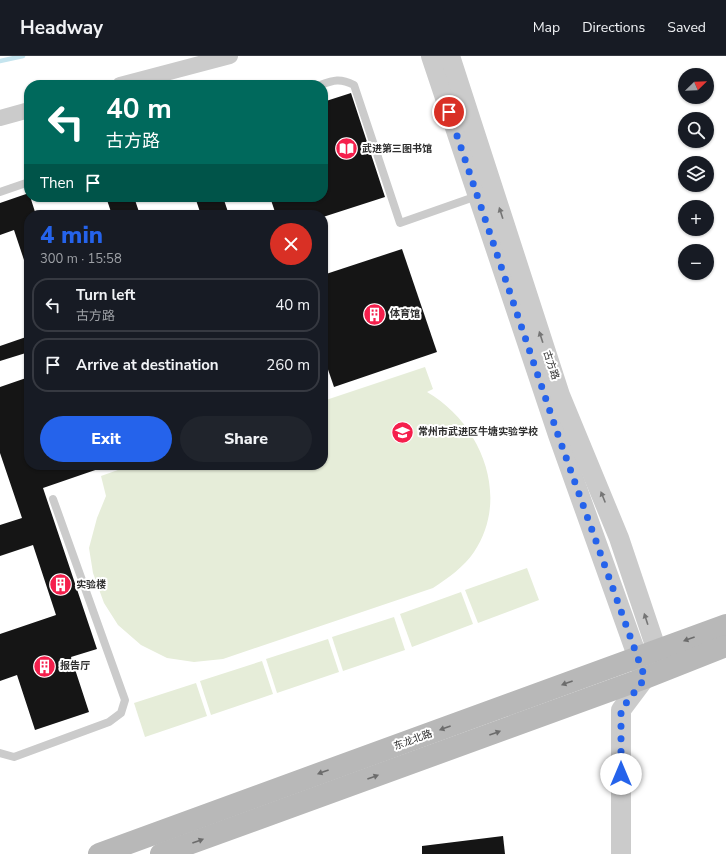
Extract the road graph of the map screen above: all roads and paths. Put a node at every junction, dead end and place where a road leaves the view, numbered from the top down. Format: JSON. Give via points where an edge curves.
{"nodes":[{"id":1,"x":230,"y":56,"type":"edge"},
{"id":2,"x":431,"y":56,"type":"edge"},
{"id":3,"x":450,"y":56,"type":"edge"},
{"id":4,"x":139,"y":80,"type":"edge"},
{"id":5,"x":328,"y":82,"type":"edge"},
{"id":6,"x":24,"y":111,"type":"edge"},
{"id":7,"x":0,"y":118,"type":"edge"},
{"id":8,"x":24,"y":184,"type":"edge"},
{"id":9,"x":0,"y":192,"type":"edge"},
{"id":10,"x":478,"y":196,"type":"junction"},
{"id":11,"x":53,"y":499,"type":"dead end"},
{"id":12,"x":726,"y":626,"type":"edge"},
{"id":13,"x":726,"y":646,"type":"edge"},
{"id":14,"x":651,"y":664,"type":"junction"},
{"id":15,"x":0,"y":753,"type":"edge"},
{"id":16,"x":99,"y":854,"type":"edge"},
{"id":17,"x":161,"y":854,"type":"edge"},
{"id":18,"x":621,"y":854,"type":"edge"}],
"edges":[{"from":1,"to":4,"type":"street"},
{"from":2,"to":10,"type":"street","name":"古方路"},
{"from":14,"to":3,"type":"street","name":"古方路","one_way":true,"via":[[619,538],[560,395]]},
{"from":5,"to":10,"type":"lane","via":[[344,80],[354,85],[400,223]]},
{"from":6,"to":7,"type":"street"},
{"from":8,"to":9,"type":"lane"},
{"from":10,"to":14,"type":"street","name":"古方路","via":[[558,435]]},
{"from":11,"to":15,"type":"lane","via":[[125,700],[121,713],[109,722],[14,757]]},
{"from":12,"to":14,"type":"main road","name":"东龙北路","one_way":true},
{"from":13,"to":14,"type":"main road","name":"东龙北路"},
{"from":14,"to":16,"type":"main road","name":"东龙北路","one_way":true},
{"from":17,"to":14,"type":"main road","name":"东龙北路","one_way":true},
{"from":14,"to":18,"type":"street","via":[[621,710]]}]}
